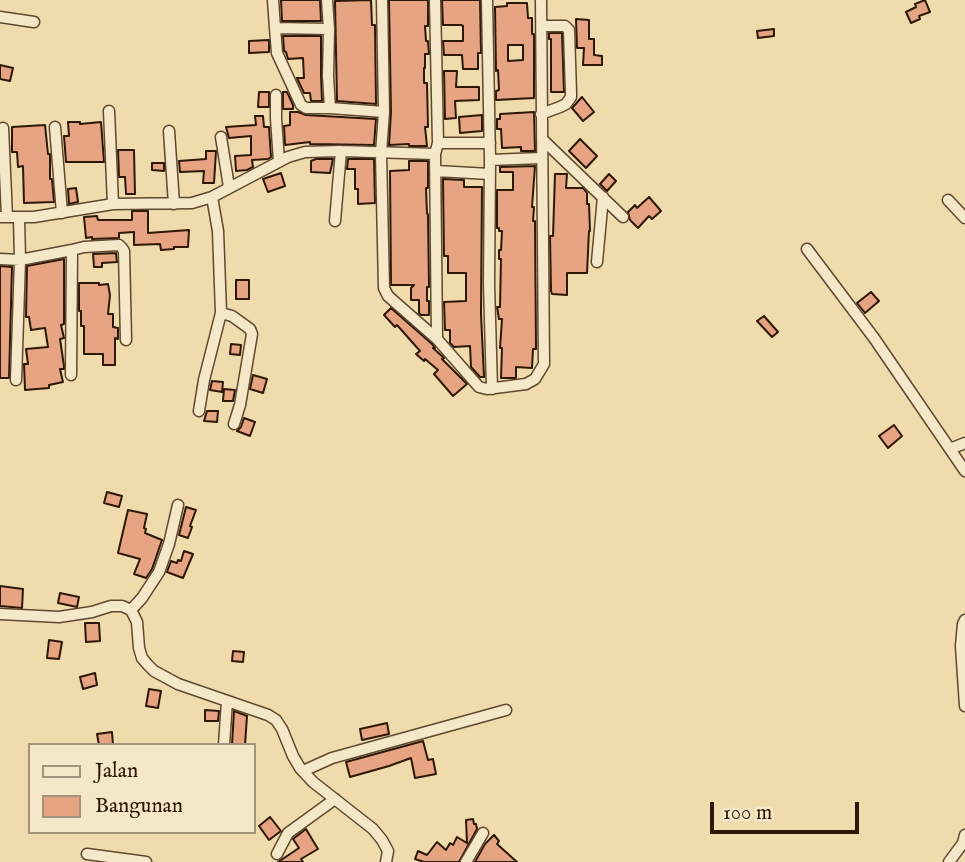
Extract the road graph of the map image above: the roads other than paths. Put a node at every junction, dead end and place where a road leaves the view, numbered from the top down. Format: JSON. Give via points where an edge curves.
{"nodes":[{"id":1,"x":273,"y":0,"type":"edge"},
{"id":2,"x":327,"y":0,"type":"edge"},
{"id":3,"x":382,"y":0,"type":"edge"},
{"id":4,"x":435,"y":0,"type":"edge"},
{"id":5,"x":487,"y":0,"type":"edge"},
{"id":6,"x":541,"y":0,"type":"edge"},
{"id":7,"x":0,"y":17,"type":"edge"},
{"id":8,"x":34,"y":22,"type":"dead end"},
{"id":9,"x":541,"y":26,"type":"junction"},
{"id":10,"x":275,"y":28,"type":"junction"},
{"id":11,"x":329,"y":29,"type":"junction"},
{"id":12,"x":276,"y":95,"type":"dead end"},
{"id":13,"x":330,"y":108,"type":"junction"},
{"id":14,"x":109,"y":111,"type":"dead end"},
{"id":15,"x":384,"y":112,"type":"junction"},
{"id":16,"x":541,"y":114,"type":"junction"},
{"id":17,"x":55,"y":127,"type":"dead end"},
{"id":18,"x":2,"y":128,"type":"dead end"},
{"id":19,"x":169,"y":131,"type":"dead end"},
{"id":20,"x":221,"y":137,"type":"dead end"},
{"id":21,"x":542,"y":139,"type":"junction"},
{"id":22,"x":490,"y":143,"type":"junction"},
{"id":23,"x":438,"y":144,"type":"junction"},
{"id":24,"x":341,"y":151,"type":"junction"},
{"id":25,"x":381,"y":153,"type":"junction"},
{"id":26,"x":435,"y":154,"type":"junction"},
{"id":27,"x":541,"y":158,"type":"junction"},
{"id":28,"x":490,"y":160,"type":"junction"},
{"id":29,"x":279,"y":162,"type":"junction"},
{"id":30,"x":436,"y":171,"type":"junction"},
{"id":31,"x":490,"y":174,"type":"junction"},
{"id":32,"x":229,"y":187,"type":"junction"},
{"id":33,"x":212,"y":197,"type":"junction"},
{"id":34,"x":603,"y":197,"type":"junction"},
{"id":35,"x":948,"y":200,"type":"dead end"},
{"id":36,"x":113,"y":204,"type":"junction"},
{"id":37,"x":174,"y":204,"type":"junction"},
{"id":38,"x":62,"y":213,"type":"junction"},
{"id":39,"x":3,"y":217,"type":"edge"},
{"id":40,"x":623,"y":217,"type":"dead end"},
{"id":41,"x":19,"y":218,"type":"junction"},
{"id":42,"x":965,"y":218,"type":"edge"},
{"id":43,"x":335,"y":221,"type":"dead end"},
{"id":44,"x":807,"y":249,"type":"dead end"},
{"id":45,"x":72,"y":250,"type":"junction"},
{"id":46,"x":0,"y":258,"type":"edge"},
{"id":47,"x":20,"y":260,"type":"junction"},
{"id":48,"x":597,"y":262,"type":"dead end"},
{"id":49,"x":222,"y":313,"type":"junction"},
{"id":50,"x":437,"y":339,"type":"junction"},
{"id":51,"x":126,"y":340,"type":"dead end"},
{"id":52,"x":71,"y":375,"type":"dead end"},
{"id":53,"x":16,"y":380,"type":"dead end"},
{"id":54,"x":492,"y":389,"type":"junction"},
{"id":55,"x":199,"y":411,"type":"dead end"},
{"id":56,"x":234,"y":424,"type":"dead end"},
{"id":57,"x":965,"y":443,"type":"edge"},
{"id":58,"x":950,"y":449,"type":"junction"},
{"id":59,"x":965,"y":471,"type":"edge"},
{"id":60,"x":177,"y":505,"type":"dead end"},
{"id":61,"x":131,"y":610,"type":"junction"},
{"id":62,"x":0,"y":614,"type":"edge"},
{"id":63,"x":965,"y":620,"type":"edge"},
{"id":64,"x":963,"y":646,"type":"edge"},
{"id":65,"x":227,"y":701,"type":"junction"},
{"id":66,"x":965,"y":704,"type":"edge"},
{"id":67,"x":506,"y":710,"type":"dead end"},
{"id":68,"x":224,"y":743,"type":"edge"},
{"id":69,"x":303,"y":771,"type":"junction"},
{"id":70,"x":335,"y":799,"type":"junction"},
{"id":71,"x":483,"y":833,"type":"dead end"},
{"id":72,"x":964,"y":840,"type":"edge"},
{"id":73,"x":87,"y":854,"type":"dead end"},
{"id":74,"x":277,"y":854,"type":"dead end"},
{"id":75,"x":146,"y":862,"type":"edge"},
{"id":76,"x":386,"y":862,"type":"edge"},
{"id":77,"x":466,"y":862,"type":"edge"},
{"id":78,"x":949,"y":862,"type":"edge"}],
"edges":[{"from":1,"to":10,"type":"street"},
{"from":2,"to":11,"type":"street"},
{"from":3,"to":15,"type":"street"},
{"from":4,"to":23,"type":"street"},
{"from":5,"to":22,"type":"street"},
{"from":6,"to":9,"type":"street"},
{"from":7,"to":8,"type":"street"},
{"from":9,"to":16,"type":"street"},
{"from":9,"to":16,"type":"street","via":[[569,30],[571,93],[566,103]]},
{"from":10,"to":11,"type":"street"},
{"from":10,"to":13,"type":"street","via":[[277,53],[301,105]]},
{"from":11,"to":13,"type":"street"},
{"from":12,"to":29,"type":"street"},
{"from":13,"to":15,"type":"street"},
{"from":14,"to":36,"type":"street"},
{"from":15,"to":25,"type":"street"},
{"from":16,"to":21,"type":"street"},
{"from":17,"to":38,"type":"street"},
{"from":18,"to":39,"type":"street"},
{"from":19,"to":37,"type":"street"},
{"from":20,"to":32,"type":"street"},
{"from":21,"to":27,"type":"street"},
{"from":21,"to":34,"type":"street"},
{"from":22,"to":23,"type":"street"},
{"from":22,"to":28,"type":"street"},
{"from":23,"to":26,"type":"street"},
{"from":24,"to":25,"type":"street"},
{"from":24,"to":29,"type":"street","via":[[305,152]]},
{"from":24,"to":43,"type":"street"},
{"from":25,"to":26,"type":"street"},
{"from":25,"to":50,"type":"street","via":[[386,292]]},
{"from":26,"to":30,"type":"street"},
{"from":27,"to":28,"type":"street"},
{"from":27,"to":54,"type":"street","via":[[544,364],[526,384]]},
{"from":28,"to":31,"type":"street"},
{"from":29,"to":32,"type":"street"},
{"from":30,"to":31,"type":"street"},
{"from":30,"to":50,"type":"street"},
{"from":31,"to":54,"type":"street"},
{"from":32,"to":33,"type":"street"},
{"from":33,"to":37,"type":"street"},
{"from":33,"to":49,"type":"street"},
{"from":34,"to":40,"type":"street"},
{"from":34,"to":48,"type":"street"},
{"from":35,"to":42,"type":"street"},
{"from":36,"to":37,"type":"street"},
{"from":36,"to":38,"type":"street"},
{"from":38,"to":41,"type":"street"},
{"from":39,"to":41,"type":"street"},
{"from":41,"to":47,"type":"street"},
{"from":44,"to":58,"type":"street"},
{"from":45,"to":47,"type":"street"},
{"from":45,"to":51,"type":"street","via":[[119,245],[124,251]]},
{"from":45,"to":52,"type":"street"},
{"from":46,"to":47,"type":"street"},
{"from":47,"to":53,"type":"street"},
{"from":49,"to":55,"type":"street"},
{"from":49,"to":56,"type":"street","via":[[252,334]]},
{"from":50,"to":54,"type":"street","via":[[479,387]]},
{"from":57,"to":58,"type":"street"},
{"from":58,"to":59,"type":"street"},
{"from":60,"to":61,"type":"street","via":[[159,572]]},
{"from":61,"to":62,"type":"street","via":[[111,606],[59,617]]},
{"from":61,"to":65,"type":"street","via":[[142,658],[148,665],[178,684]]},
{"from":63,"to":64,"type":"street"},
{"from":64,"to":66,"type":"street"},
{"from":65,"to":68,"type":"street"},
{"from":65,"to":69,"type":"street","via":[[276,720]]},
{"from":67,"to":69,"type":"street","via":[[332,758]]},
{"from":69,"to":70,"type":"street"},
{"from":70,"to":74,"type":"street","via":[[288,833]]},
{"from":70,"to":76,"type":"street","via":[[382,840],[388,850]]},
{"from":71,"to":77,"type":"street"},
{"from":72,"to":78,"type":"street"},
{"from":73,"to":75,"type":"street"}]}
